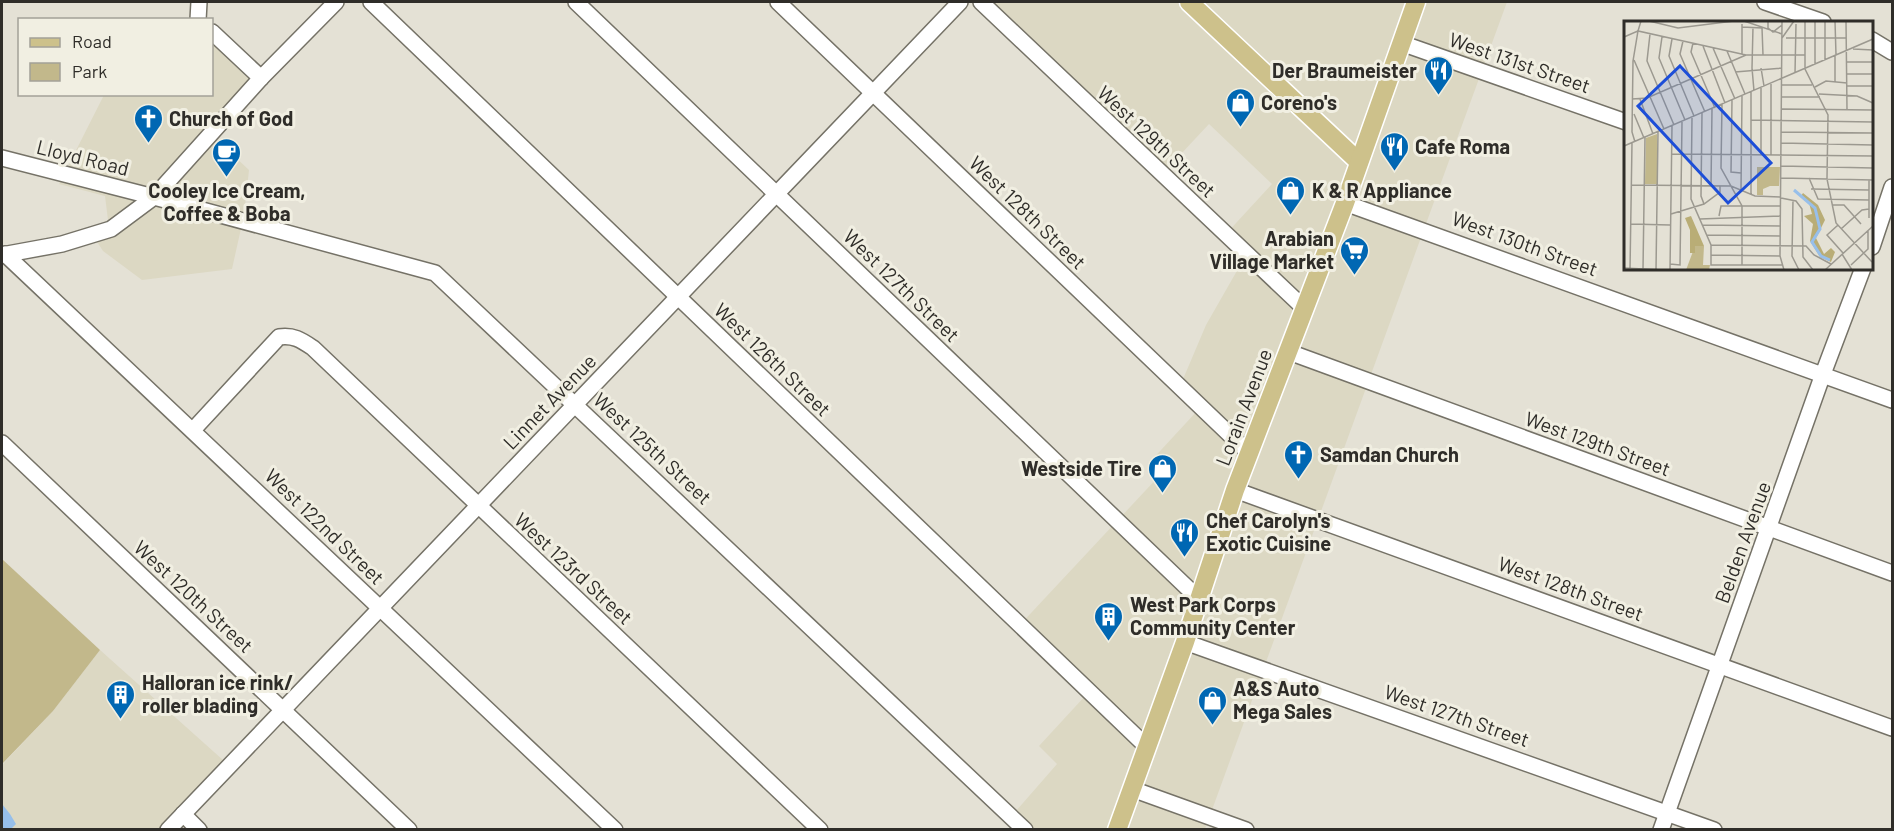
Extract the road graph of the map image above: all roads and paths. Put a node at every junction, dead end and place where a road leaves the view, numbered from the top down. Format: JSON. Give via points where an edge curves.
{"nodes":[{"id":1,"x":199,"y":2,"type":"edge"},
{"id":2,"x":336,"y":2,"type":"edge"},
{"id":3,"x":371,"y":2,"type":"edge"},
{"id":4,"x":576,"y":2,"type":"edge"},
{"id":5,"x":778,"y":2,"type":"edge"},
{"id":6,"x":960,"y":2,"type":"edge"},
{"id":7,"x":981,"y":2,"type":"edge"},
{"id":8,"x":1189,"y":2,"type":"edge"},
{"id":9,"x":1416,"y":2,"type":"edge"},
{"id":10,"x":1765,"y":2,"type":"edge"},
{"id":11,"x":198,"y":18,"type":"edge"},
{"id":12,"x":1820,"y":21,"type":"edge"},
{"id":13,"x":213,"y":33,"type":"edge"},
{"id":14,"x":1873,"y":41,"type":"edge"},
{"id":15,"x":1401,"y":43,"type":"junction"},
{"id":16,"x":1893,"y":52,"type":"edge"},
{"id":17,"x":261,"y":78,"type":"junction"},
{"id":18,"x":872,"y":93,"type":"junction"},
{"id":19,"x":1624,"y":121,"type":"edge"},
{"id":20,"x":2,"y":158,"type":"edge"},
{"id":21,"x":1359,"y":162,"type":"junction"},
{"id":22,"x":1893,"y":187,"type":"edge"},
{"id":23,"x":776,"y":193,"type":"junction"},
{"id":24,"x":154,"y":197,"type":"junction"},
{"id":25,"x":1345,"y":203,"type":"junction"},
{"id":26,"x":1883,"y":215,"type":"edge"},
{"id":27,"x":1873,"y":244,"type":"edge"},
{"id":28,"x":3,"y":255,"type":"edge"},
{"id":29,"x":1862,"y":270,"type":"edge"},
{"id":30,"x":678,"y":296,"type":"junction"},
{"id":31,"x":1305,"y":309,"type":"junction"},
{"id":32,"x":1289,"y":352,"type":"junction"},
{"id":33,"x":1823,"y":374,"type":"junction"},
{"id":34,"x":1893,"y":400,"type":"edge"},
{"id":35,"x":575,"y":403,"type":"junction"},
{"id":36,"x":193,"y":430,"type":"junction"},
{"id":37,"x":2,"y":443,"type":"edge"},
{"id":38,"x":1249,"y":453,"type":"junction"},
{"id":39,"x":1235,"y":490,"type":"junction"},
{"id":40,"x":477,"y":506,"type":"junction"},
{"id":41,"x":1769,"y":528,"type":"junction"},
{"id":42,"x":1893,"y":573,"type":"edge"},
{"id":43,"x":1199,"y":599,"type":"junction"},
{"id":44,"x":380,"y":607,"type":"junction"},
{"id":45,"x":1185,"y":642,"type":"junction"},
{"id":46,"x":1720,"y":664,"type":"junction"},
{"id":47,"x":282,"y":709,"type":"junction"},
{"id":48,"x":1893,"y":728,"type":"edge"},
{"id":49,"x":1146,"y":746,"type":"junction"},
{"id":50,"x":1132,"y":789,"type":"junction"},
{"id":51,"x":1667,"y":812,"type":"junction"},
{"id":52,"x":183,"y":814,"type":"junction"},
{"id":53,"x":168,"y":830,"type":"edge"},
{"id":54,"x":199,"y":830,"type":"edge"},
{"id":55,"x":409,"y":830,"type":"edge"},
{"id":56,"x":615,"y":830,"type":"edge"},
{"id":57,"x":820,"y":830,"type":"edge"},
{"id":58,"x":1025,"y":830,"type":"edge"},
{"id":59,"x":1117,"y":830,"type":"edge"},
{"id":60,"x":1246,"y":830,"type":"edge"},
{"id":61,"x":1661,"y":830,"type":"edge"},
{"id":62,"x":1714,"y":830,"type":"edge"}],
"edges":[{"from":1,"to":11,"type":"street"},
{"from":2,"to":17,"type":"street"},
{"from":3,"to":30,"type":"street","name":"West 126th Street"},
{"from":4,"to":23,"type":"street","name":"West 127th Street"},
{"from":5,"to":18,"type":"street","name":"West 128th Street"},
{"from":6,"to":18,"type":"street","name":"Linnet Avenue"},
{"from":7,"to":31,"type":"street","name":"West 129th Street"},
{"from":8,"to":21,"type":"main road"},
{"from":9,"to":15,"type":"main road","name":"Lorain Avenue"},
{"from":10,"to":12,"type":"street"},
{"from":13,"to":17,"type":"street"},
{"from":14,"to":16,"type":"street"},
{"from":15,"to":19,"type":"street","name":"West 131st Street"},
{"from":15,"to":21,"type":"main road","name":"Lorain Avenue"},
{"from":17,"to":24,"type":"street"},
{"from":18,"to":23,"type":"street","name":"Linnet Avenue"},
{"from":18,"to":38,"type":"street","name":"West 128th Street"},
{"from":20,"to":24,"type":"street","name":"Lloyd Road"},
{"from":21,"to":25,"type":"main road","name":"Lorain Avenue"},
{"from":22,"to":26,"type":"street"},
{"from":23,"to":30,"type":"street","name":"Linnet Avenue"},
{"from":23,"to":43,"type":"street","name":"West 127th Street"},
{"from":24,"to":28,"type":"street","via":[[111,228],[62,244]]},
{"from":24,"to":35,"type":"street","name":"West 125th Street","via":[[435,273]]},
{"from":25,"to":31,"type":"main road","name":"Lorain Avenue"},
{"from":25,"to":33,"type":"street","name":"West 130th Street"},
{"from":26,"to":27,"type":"street"},
{"from":28,"to":36,"type":"street","name":"West 122nd Street"},
{"from":29,"to":33,"type":"street","name":"Belden Avenue"},
{"from":30,"to":35,"type":"street","name":"Linnet Avenue"},
{"from":30,"to":49,"type":"street","name":"West 126th Street"},
{"from":31,"to":32,"type":"main road","name":"Lorain Avenue"},
{"from":32,"to":38,"type":"main road","name":"Lorain Avenue"},
{"from":32,"to":41,"type":"street","name":"West 129th Street"},
{"from":33,"to":34,"type":"street","name":"West 130th Street"},
{"from":33,"to":41,"type":"street","name":"Belden Avenue"},
{"from":35,"to":40,"type":"street","name":"Linnet Avenue"},
{"from":35,"to":58,"type":"street","name":"West 125th Street"},
{"from":36,"to":40,"type":"street","name":"West 123rd Street","via":[[279,337],[290,335],[313,348]]},
{"from":36,"to":44,"type":"street","name":"West 122nd Street"},
{"from":37,"to":47,"type":"street","name":"West 120th Street"},
{"from":38,"to":39,"type":"main road","name":"Lorain Avenue"},
{"from":39,"to":43,"type":"main road","name":"Lorain Avenue"},
{"from":39,"to":46,"type":"street","name":"West 128th Street"},
{"from":40,"to":44,"type":"street","name":"Linnet Avenue"},
{"from":40,"to":57,"type":"street","name":"West 123rd Street"},
{"from":41,"to":42,"type":"street","name":"West 129th Street"},
{"from":41,"to":46,"type":"street","name":"Belden Avenue"},
{"from":43,"to":45,"type":"main road","name":"Lorain Avenue"},
{"from":44,"to":47,"type":"street","name":"Linnet Avenue"},
{"from":44,"to":56,"type":"street","name":"West 122nd Street"},
{"from":45,"to":49,"type":"main road","name":"Lorain Avenue"},
{"from":45,"to":51,"type":"street","name":"West 127th Street"},
{"from":46,"to":48,"type":"street","name":"West 128th Street"},
{"from":46,"to":51,"type":"street","name":"Belden Avenue"},
{"from":47,"to":52,"type":"street","name":"Linnet Avenue"},
{"from":47,"to":55,"type":"street","name":"West 120th Street"},
{"from":49,"to":50,"type":"main road","name":"Lorain Avenue"},
{"from":50,"to":59,"type":"main road","name":"Lorain Avenue"},
{"from":50,"to":60,"type":"street"},
{"from":51,"to":61,"type":"street","name":"Belden Avenue"},
{"from":51,"to":62,"type":"street","name":"West 127th Street"},
{"from":52,"to":53,"type":"street","name":"Linnet Avenue"},
{"from":52,"to":54,"type":"street"}]}
